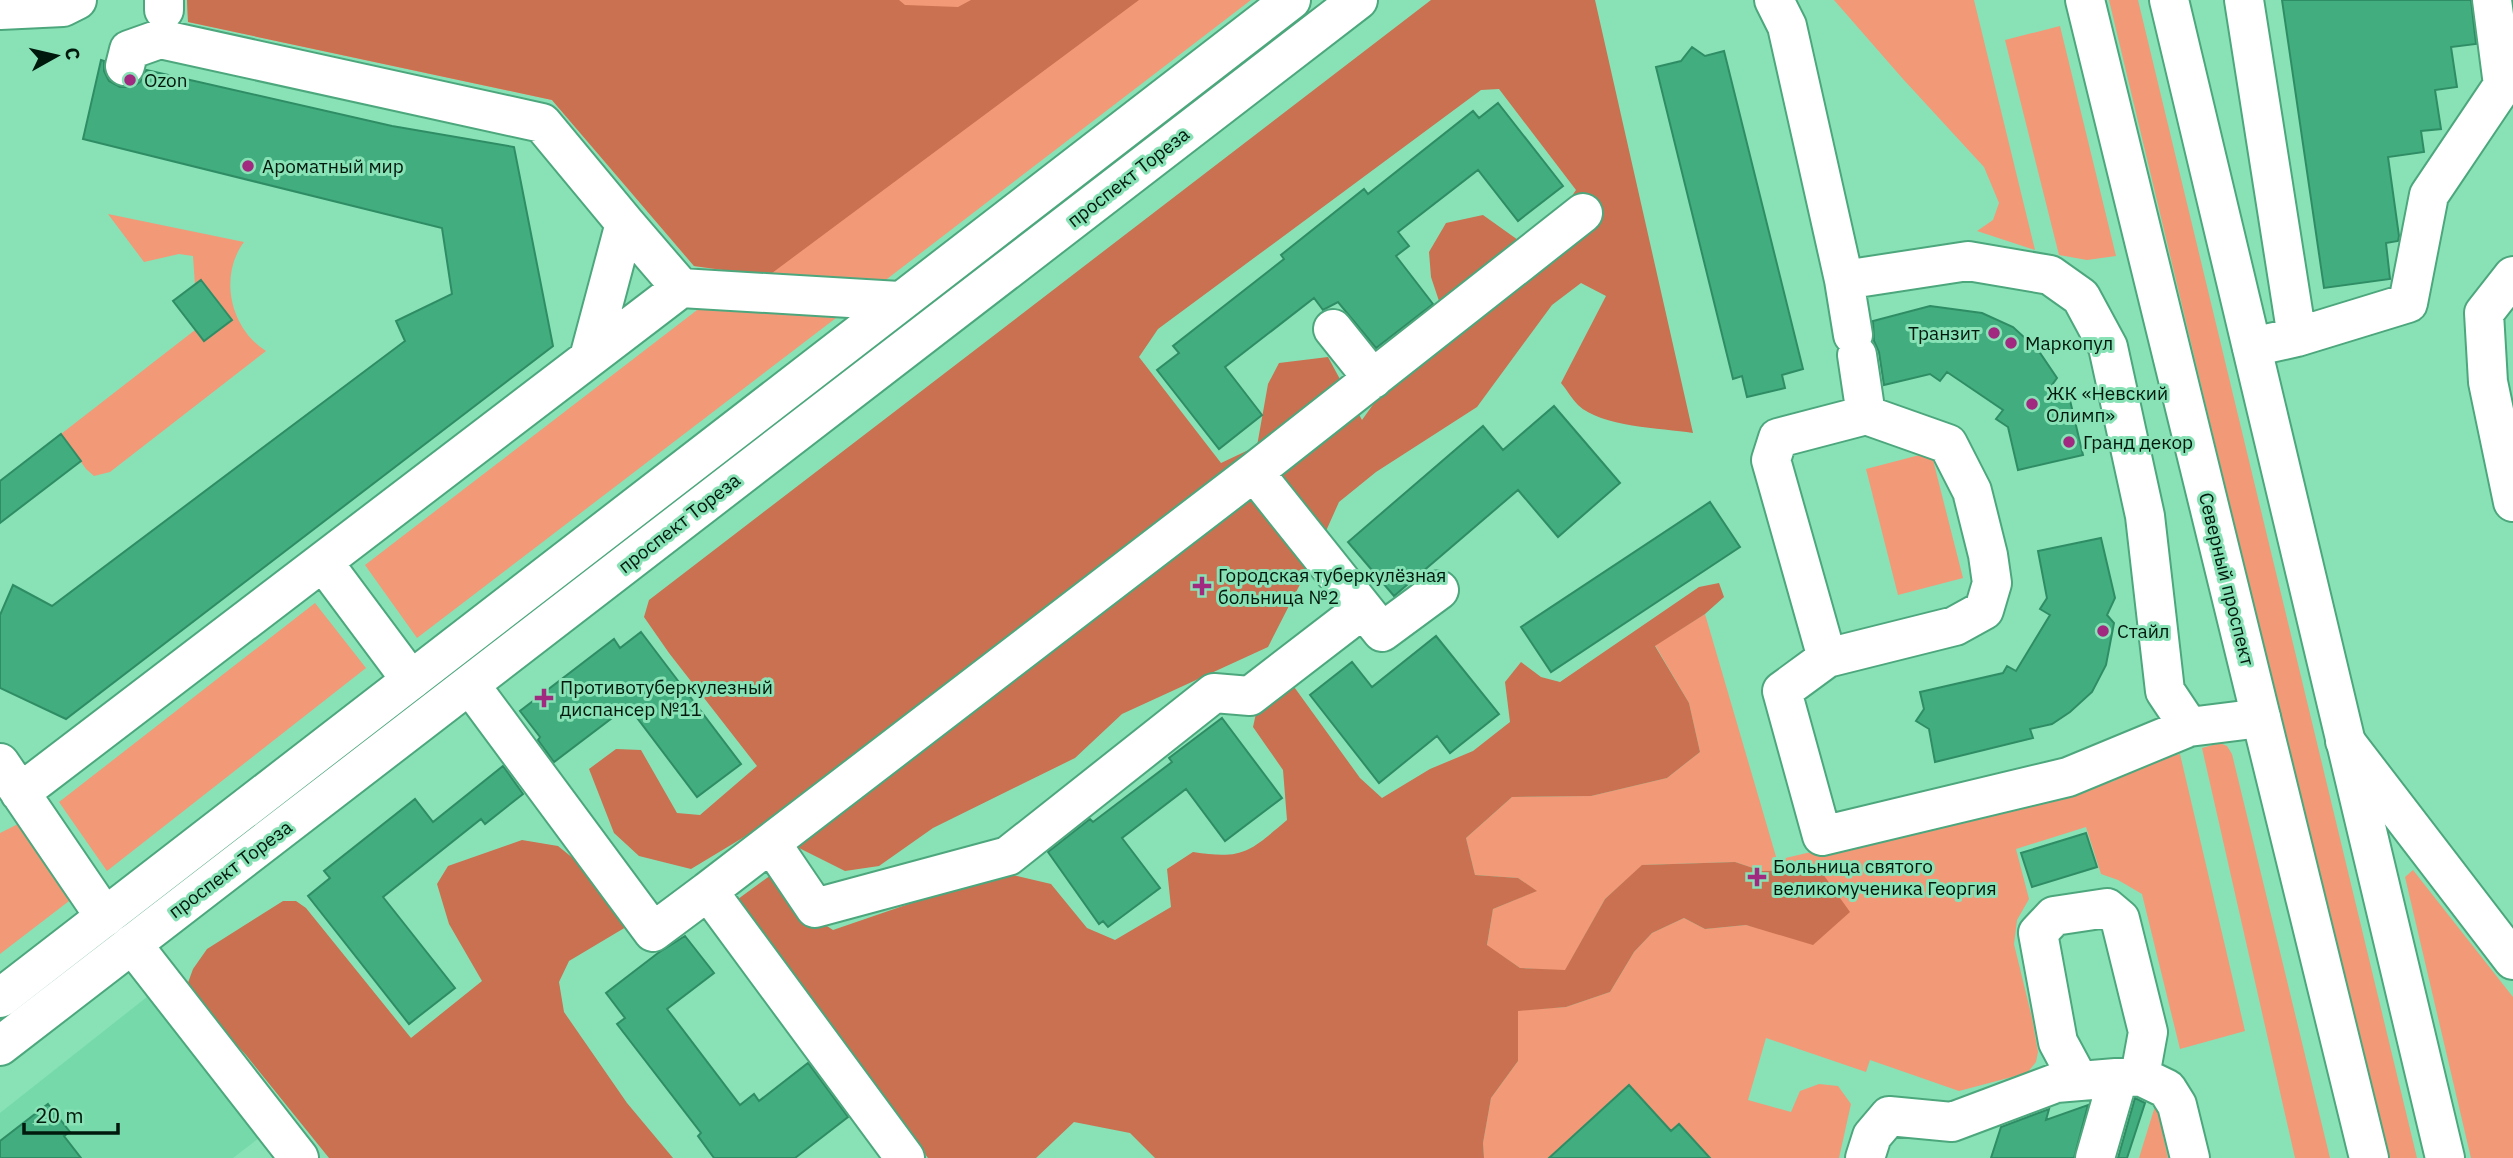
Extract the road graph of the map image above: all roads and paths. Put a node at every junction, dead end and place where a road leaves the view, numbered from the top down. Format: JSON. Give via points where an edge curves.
{"nodes":[{"id":1,"x":77,"y":0,"type":"edge"},
{"id":2,"x":1291,"y":0,"type":"edge"},
{"id":3,"x":1358,"y":0,"type":"edge"},
{"id":4,"x":1774,"y":0,"type":"edge"},
{"id":5,"x":2085,"y":0,"type":"edge"},
{"id":6,"x":2169,"y":0,"type":"edge"},
{"id":7,"x":2244,"y":0,"type":"edge"},
{"id":8,"x":2492,"y":0,"type":"edge"},
{"id":9,"x":0,"y":10,"type":"edge"},
{"id":10,"x":125,"y":66,"type":"dead end"},
{"id":11,"x":1583,"y":213,"type":"dead end"},
{"id":12,"x":625,"y":223,"type":"junction"},
{"id":13,"x":2513,"y":276,"type":"edge"},
{"id":14,"x":1844,"y":281,"type":"junction"},
{"id":15,"x":681,"y":288,"type":"junction"},
{"id":16,"x":899,"y":301,"type":"junction"},
{"id":17,"x":1333,"y":329,"type":"dead end"},
{"id":18,"x":2297,"y":337,"type":"junction"},
{"id":19,"x":2252,"y":347,"type":"junction"},
{"id":20,"x":589,"y":358,"type":"junction"},
{"id":21,"x":1373,"y":379,"type":"junction"},
{"id":22,"x":1866,"y":415,"type":"junction"},
{"id":23,"x":1254,"y":472,"type":"junction"},
{"id":24,"x":2513,"y":502,"type":"edge"},
{"id":25,"x":323,"y":562,"type":"junction"},
{"id":26,"x":1439,"y":590,"type":"dead end"},
{"id":27,"x":1363,"y":609,"type":"junction"},
{"id":28,"x":1828,"y":658,"type":"junction"},
{"id":29,"x":411,"y":680,"type":"junction"},
{"id":30,"x":470,"y":685,"type":"junction"},
{"id":31,"x":2261,"y":718,"type":"junction"},
{"id":32,"x":2189,"y":727,"type":"junction"},
{"id":33,"x":2345,"y":741,"type":"junction"},
{"id":34,"x":10,"y":778,"type":"edge"},
{"id":35,"x":771,"y":844,"type":"junction"},
{"id":36,"x":708,"y":891,"type":"junction"},
{"id":37,"x":105,"y":917,"type":"junction"},
{"id":38,"x":132,"y":944,"type":"junction"},
{"id":39,"x":2513,"y":960,"type":"edge"},
{"id":40,"x":0,"y":998,"type":"edge"},
{"id":41,"x":0,"y":1046,"type":"edge"},
{"id":42,"x":2129,"y":1077,"type":"junction"},
{"id":43,"x":2079,"y":1081,"type":"junction"},
{"id":44,"x":299,"y":1158,"type":"edge"},
{"id":45,"x":905,"y":1158,"type":"edge"},
{"id":46,"x":1865,"y":1158,"type":"edge"},
{"id":47,"x":2095,"y":1158,"type":"edge"},
{"id":48,"x":2190,"y":1158,"type":"edge"},
{"id":49,"x":2369,"y":1158,"type":"edge"},
{"id":50,"x":2445,"y":1158,"type":"edge"}],
"edges":[{"from":1,"to":9,"type":"main road","via":[[63,7]]},
{"from":2,"to":16,"type":"main road","name":"проспект Тореза"},
{"from":3,"to":30,"type":"main road","name":"проспект Тореза"},
{"from":4,"to":14,"type":"main road","via":[[1787,26]]},
{"from":5,"to":31,"type":"main road","name":"Северный проспект"},
{"from":6,"to":19,"type":"main road"},
{"from":7,"to":18,"type":"main road"},
{"from":8,"to":18,"type":"main road","via":[[2503,85],[2428,195],[2408,303]]},
{"from":10,"to":12,"type":"main road","via":[[129,50],[160,39],[542,123]]},
{"from":11,"to":21,"type":"main road"},
{"from":12,"to":15,"type":"main road"},
{"from":12,"to":20,"type":"main road"},
{"from":13,"to":24,"type":"main road","via":[[2484,313],[2487,383]]},
{"from":14,"to":22,"type":"main road"},
{"from":14,"to":32,"type":"main road","via":[[1968,261],[2050,275],[2081,297],[2108,347],[2145,516],[2165,691]]},
{"from":15,"to":16,"type":"main road"},
{"from":15,"to":20,"type":"main road"},
{"from":16,"to":29,"type":"main road","name":"проспект Тореза"},
{"from":17,"to":21,"type":"main road"},
{"from":18,"to":19,"type":"main road"},
{"from":19,"to":33,"type":"main road"},
{"from":20,"to":25,"type":"main road"},
{"from":21,"to":23,"type":"main road"},
{"from":22,"to":28,"type":"main road","via":[[1778,438],[1771,460]]},
{"from":22,"to":28,"type":"main road","via":[[1948,444],[1972,491],[1992,583],[1984,610],[1955,626]]},
{"from":23,"to":27,"type":"main road"},
{"from":23,"to":35,"type":"main road"},
{"from":25,"to":29,"type":"main road"},
{"from":25,"to":34,"type":"main road"},
{"from":26,"to":27,"type":"main road","via":[[1382,632]]},
{"from":27,"to":35,"type":"main road","via":[[1250,696],[1214,693],[1009,856],[815,908]]},
{"from":28,"to":32,"type":"main road","via":[[1782,691],[1822,836],[2068,778]]},
{"from":29,"to":37,"type":"main road","name":"проспект Тореза"},
{"from":30,"to":36,"type":"main road","via":[[653,932]]},
{"from":30,"to":38,"type":"main road","name":"проспект Тореза"},
{"from":31,"to":32,"type":"main road"},
{"from":31,"to":49,"type":"main road","name":"Северный проспект"},
{"from":33,"to":39,"type":"main road"},
{"from":33,"to":50,"type":"main road"},
{"from":34,"to":37,"type":"main road"},
{"from":35,"to":36,"type":"main road"},
{"from":36,"to":45,"type":"main road"},
{"from":37,"to":40,"type":"main road","name":"проспект Тореза"},
{"from":38,"to":41,"type":"main road","name":"проспект Тореза"},
{"from":38,"to":44,"type":"main road"},
{"from":42,"to":43,"type":"main road"},
{"from":42,"to":43,"type":"main road","via":[[2148,1032],[2120,919],[2106,908],[2054,916],[2038,933],[2058,1042]]},
{"from":42,"to":47,"type":"main road"},
{"from":42,"to":48,"type":"main road","via":[[2167,1089],[2177,1105]]},
{"from":43,"to":46,"type":"main road","via":[[2056,1083],[1952,1122],[1889,1115],[1872,1136]]}]}
